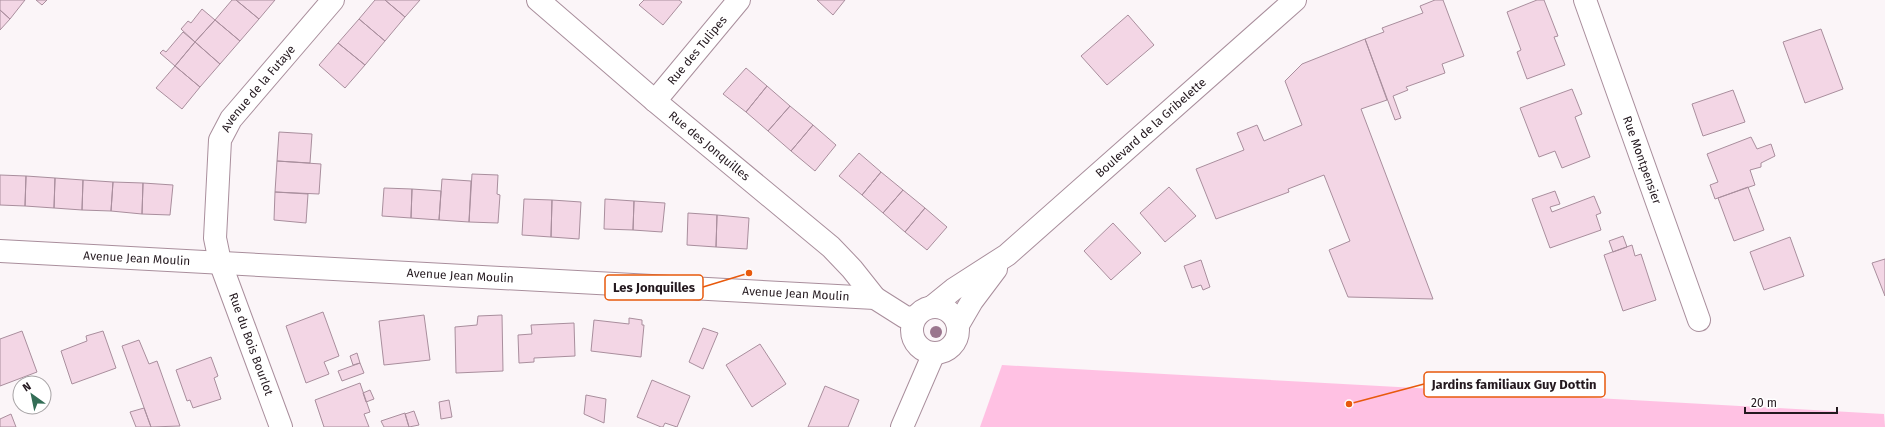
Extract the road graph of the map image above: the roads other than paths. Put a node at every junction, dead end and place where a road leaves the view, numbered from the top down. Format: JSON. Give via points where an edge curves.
{"nodes":[{"id":1,"x":333,"y":0,"type":"edge"},
{"id":2,"x":538,"y":0,"type":"edge"},
{"id":3,"x":740,"y":0,"type":"edge"},
{"id":4,"x":1295,"y":0,"type":"edge"},
{"id":5,"x":1585,"y":0,"type":"edge"},
{"id":6,"x":655,"y":100,"type":"junction"},
{"id":7,"x":0,"y":251,"type":"edge"},
{"id":8,"x":1007,"y":255,"type":"junction"},
{"id":9,"x":220,"y":262,"type":"junction"},
{"id":10,"x":875,"y":298,"type":"junction"},
{"id":11,"x":933,"y":306,"type":"junction"},
{"id":12,"x":914,"y":318,"type":"junction"},
{"id":13,"x":1699,"y":320,"type":"dead end"},
{"id":14,"x":958,"y":325,"type":"junction"},
{"id":15,"x":934,"y":353,"type":"junction"},
{"id":16,"x":280,"y":427,"type":"edge"},
{"id":17,"x":902,"y":427,"type":"edge"}],
"edges":[{"from":1,"to":9,"type":"street","name":"Avenue de la Futaye","via":[[231,119],[220,140],[215,238]]},
{"from":2,"to":6,"type":"street","name":"Rue des Jonquilles"},
{"from":3,"to":6,"type":"street","name":"Rue des Tulipes"},
{"from":4,"to":8,"type":"street","name":"Boulevard de la Gribelette"},
{"from":5,"to":13,"type":"street","name":"Rue Montpensier"},
{"from":6,"to":10,"type":"street","name":"Rue des Jonquilles","via":[[831,247]]},
{"from":7,"to":9,"type":"street","name":"Avenue Jean Moulin"},
{"from":8,"to":11,"type":"street","name":"Boulevard de la Gribelette","via":[[954,289]]},
{"from":8,"to":14,"type":"street","name":"Boulevard de la Gribelette","via":[[972,300]]},
{"from":9,"to":10,"type":"street","name":"Avenue Jean Moulin"},
{"from":9,"to":16,"type":"street","name":"Rue du Bois Bourlot"},
{"from":10,"to":12,"type":"street","name":"Avenue Jean Moulin","via":[[905,317]]},
{"from":11,"to":12,"type":"street","via":[[926,308]]},
{"from":11,"to":14,"type":"street","via":[[949,311]]},
{"from":12,"to":15,"type":"street","via":[[914,341],[919,347]]},
{"from":14,"to":15,"type":"street","via":[[954,344],[948,349]]},
{"from":15,"to":17,"type":"street"}]}
